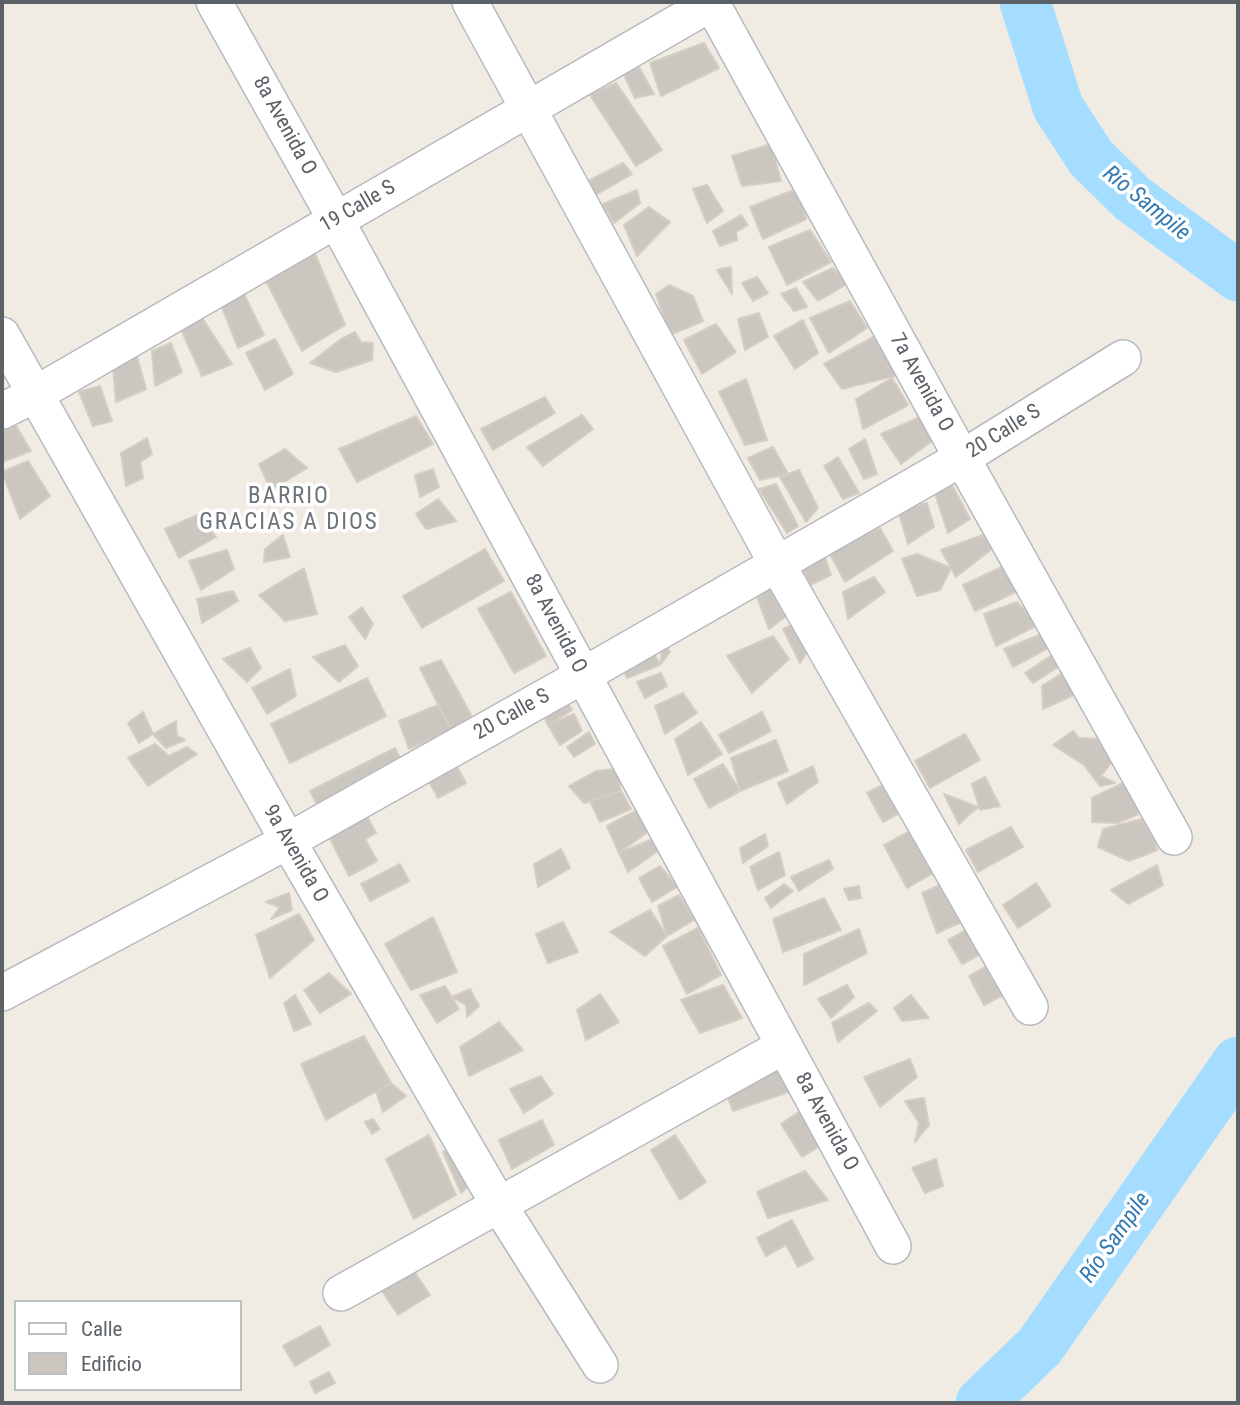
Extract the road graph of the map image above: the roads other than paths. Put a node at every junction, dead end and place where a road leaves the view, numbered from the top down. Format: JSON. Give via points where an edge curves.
{"nodes":[{"id":1,"x":215,"y":2,"type":"edge"},
{"id":2,"x":470,"y":2,"type":"edge"},
{"id":3,"x":712,"y":2,"type":"edge"},
{"id":4,"x":530,"y":108,"type":"junction"},
{"id":5,"x":336,"y":220,"type":"junction"},
{"id":6,"x":2,"y":335,"type":"edge"},
{"id":7,"x":1123,"y":358,"type":"dead end"},
{"id":8,"x":34,"y":395,"type":"junction"},
{"id":9,"x":2,"y":411,"type":"edge"},
{"id":10,"x":962,"y":458,"type":"junction"},
{"id":11,"x":777,"y":564,"type":"junction"},
{"id":12,"x":583,"y":675,"type":"junction"},
{"id":13,"x":1174,"y":837,"type":"dead end"},
{"id":14,"x":288,"y":841,"type":"junction"},
{"id":15,"x":2,"y":993,"type":"edge"},
{"id":16,"x":1030,"y":1007,"type":"dead end"},
{"id":17,"x":784,"y":1046,"type":"junction"},
{"id":18,"x":499,"y":1205,"type":"junction"},
{"id":19,"x":893,"y":1247,"type":"dead end"},
{"id":20,"x":341,"y":1293,"type":"dead end"},
{"id":21,"x":600,"y":1365,"type":"dead end"}],
"edges":[{"from":1,"to":5,"type":"street","name":"8a Avenida O"},
{"from":2,"to":4,"type":"street"},
{"from":3,"to":4,"type":"street","name":"19 Calle S"},
{"from":3,"to":10,"type":"street","name":"7a Avenida O"},
{"from":4,"to":5,"type":"street","name":"19 Calle S"},
{"from":4,"to":11,"type":"street"},
{"from":5,"to":8,"type":"street","name":"19 Calle S"},
{"from":5,"to":12,"type":"street","name":"8a Avenida O"},
{"from":6,"to":8,"type":"street","name":"9a Avenida O"},
{"from":7,"to":10,"type":"street","name":"20 Calle S"},
{"from":8,"to":9,"type":"street","name":"19 Calle S"},
{"from":8,"to":14,"type":"street","name":"9a Avenida O"},
{"from":10,"to":11,"type":"street","name":"20 Calle S"},
{"from":10,"to":13,"type":"street","name":"7a Avenida O"},
{"from":11,"to":12,"type":"street","name":"20 Calle S"},
{"from":11,"to":16,"type":"street"},
{"from":12,"to":14,"type":"street","name":"20 Calle S"},
{"from":12,"to":17,"type":"street","name":"8a Avenida O"},
{"from":14,"to":15,"type":"street","name":"20 Calle S"},
{"from":14,"to":18,"type":"street","name":"9a Avenida O"},
{"from":17,"to":18,"type":"street"},
{"from":17,"to":19,"type":"street","name":"8a Avenida O"},
{"from":18,"to":20,"type":"street"},
{"from":18,"to":21,"type":"street","name":"9a Avenida O"}]}
